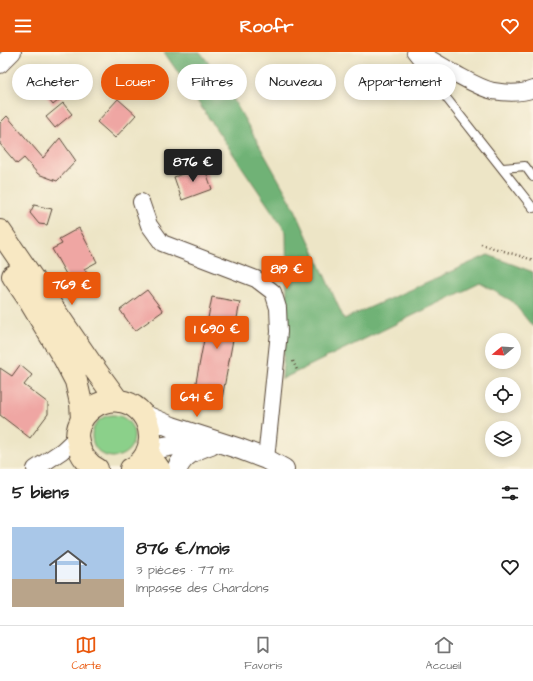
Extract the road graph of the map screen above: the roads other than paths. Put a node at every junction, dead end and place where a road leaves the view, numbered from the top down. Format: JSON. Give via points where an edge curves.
{"nodes":[{"id":1,"x":13,"y":52,"type":"edge"},
{"id":2,"x":411,"y":52,"type":"edge"},
{"id":3,"x":418,"y":52,"type":"edge"},
{"id":4,"x":0,"y":65,"type":"edge"},
{"id":5,"x":533,"y":89,"type":"edge"},
{"id":6,"x":502,"y":168,"type":"junction"},
{"id":7,"x":533,"y":177,"type":"edge"},
{"id":8,"x":141,"y":202,"type":"dead end"},
{"id":9,"x":533,"y":208,"type":"edge"},
{"id":10,"x":0,"y":231,"type":"edge"},
{"id":11,"x":0,"y":257,"type":"edge"},
{"id":12,"x":118,"y":400,"type":"junction"},
{"id":13,"x":144,"y":415,"type":"junction"},
{"id":14,"x":80,"y":428,"type":"junction"},
{"id":15,"x":211,"y":444,"type":"junction"},
{"id":16,"x":240,"y":449,"type":"junction"},
{"id":17,"x":152,"y":457,"type":"edge"},
{"id":18,"x":266,"y":459,"type":"junction"},
{"id":19,"x":43,"y":467,"type":"edge"},
{"id":20,"x":92,"y":469,"type":"edge"},
{"id":21,"x":131,"y":469,"type":"edge"},
{"id":22,"x":177,"y":469,"type":"edge"},
{"id":23,"x":284,"y":469,"type":"edge"}],
"edges":[{"from":1,"to":4,"type":"street"},
{"from":2,"to":6,"type":"lane"},
{"from":3,"to":5,"type":"street","via":[[466,80],[493,91],[519,92]]},
{"from":6,"to":7,"type":"lane","via":[[525,166]]},
{"from":6,"to":9,"type":"lane"},
{"from":8,"to":18,"type":"street","via":[[149,225],[162,243],[256,278],[273,292],[278,308],[279,332]]},
{"from":10,"to":12,"type":"main road"},
{"from":11,"to":14,"type":"main road","via":[[28,298],[76,381],[81,403]]},
{"from":12,"to":13,"type":"main road","via":[[137,408]]},
{"from":12,"to":14,"type":"main road","via":[[97,404],[88,411]]},
{"from":13,"to":16,"type":"street"},
{"from":13,"to":17,"type":"main road","via":[[149,426]]},
{"from":14,"to":19,"type":"street","via":[[62,451]]},
{"from":14,"to":20,"type":"main road","via":[[79,449]]},
{"from":15,"to":16,"type":"street"},
{"from":15,"to":17,"type":"street","via":[[186,442],[169,446]]},
{"from":15,"to":22,"type":"street","via":[[191,452]]},
{"from":16,"to":18,"type":"street"},
{"from":17,"to":21,"type":"main road","via":[[142,460]]},
{"from":18,"to":23,"type":"street"}]}
